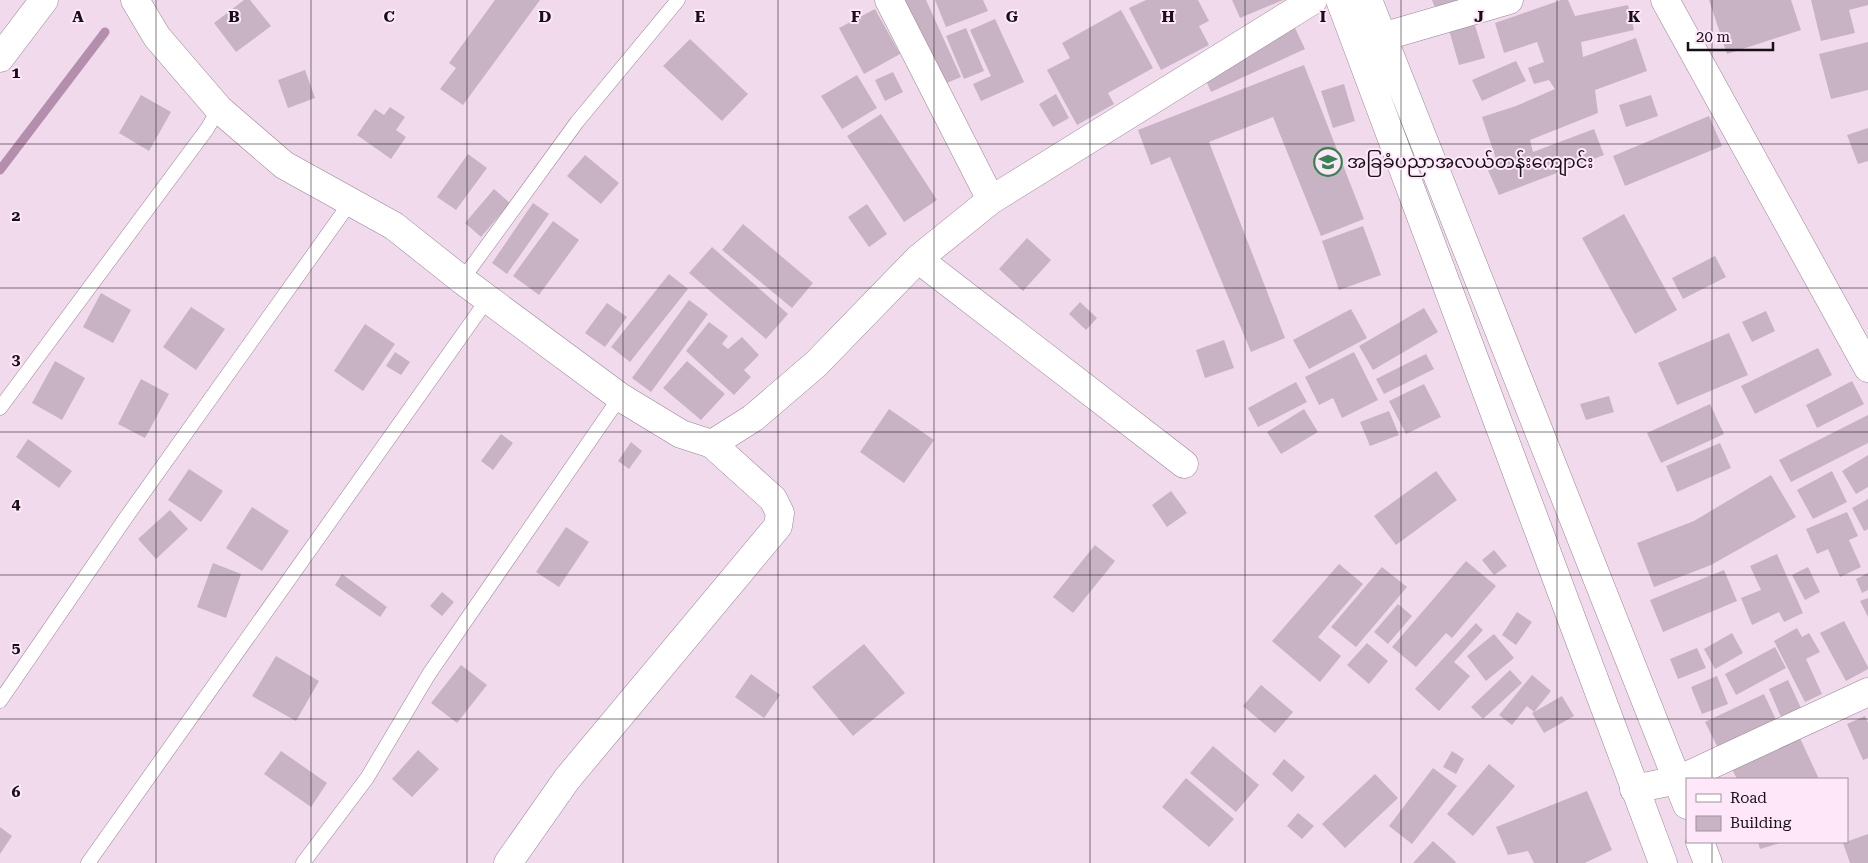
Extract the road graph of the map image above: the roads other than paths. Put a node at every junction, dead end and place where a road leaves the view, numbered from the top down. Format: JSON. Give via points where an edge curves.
{"nodes":[{"id":1,"x":44,"y":0,"type":"edge"},
{"id":2,"x":135,"y":0,"type":"edge"},
{"id":3,"x":678,"y":0,"type":"edge"},
{"id":4,"x":889,"y":0,"type":"edge"},
{"id":5,"x":1313,"y":0,"type":"edge"},
{"id":6,"x":1340,"y":0,"type":"edge"},
{"id":7,"x":1368,"y":0,"type":"edge"},
{"id":8,"x":1509,"y":0,"type":"edge"},
{"id":9,"x":1664,"y":0,"type":"edge"},
{"id":10,"x":1382,"y":37,"type":"junction"},
{"id":11,"x":0,"y":58,"type":"edge"},
{"id":12,"x":218,"y":109,"type":"junction"},
{"id":13,"x":352,"y":200,"type":"junction"},
{"id":14,"x":991,"y":200,"type":"junction"},
{"id":15,"x":918,"y":259,"type":"junction"},
{"id":16,"x":462,"y":280,"type":"junction"},
{"id":17,"x":487,"y":300,"type":"junction"},
{"id":18,"x":1868,"y":368,"type":"edge"},
{"id":19,"x":620,"y":397,"type":"junction"},
{"id":20,"x":0,"y":408,"type":"edge"},
{"id":21,"x":712,"y":444,"type":"junction"},
{"id":22,"x":1184,"y":464,"type":"dead end"},
{"id":23,"x":1868,"y":692,"type":"edge"},
{"id":24,"x":0,"y":701,"type":"edge"},
{"id":25,"x":1678,"y":780,"type":"junction"},
{"id":26,"x":1634,"y":789,"type":"junction"},
{"id":27,"x":1686,"y":802,"type":"edge"},
{"id":28,"x":1700,"y":843,"type":"edge"},
{"id":29,"x":518,"y":859,"type":"edge"},
{"id":30,"x":88,"y":863,"type":"edge"},
{"id":31,"x":303,"y":863,"type":"edge"},
{"id":32,"x":1663,"y":863,"type":"edge"},
{"id":33,"x":1708,"y":863,"type":"edge"}],
"edges":[{"from":1,"to":11,"type":"street"},
{"from":2,"to":12,"type":"street","via":[[157,37]]},
{"from":3,"to":16,"type":"lane","via":[[577,122]]},
{"from":4,"to":14,"type":"street"},
{"from":5,"to":14,"type":"street"},
{"from":6,"to":26,"type":"street"},
{"from":7,"to":10,"type":"street"},
{"from":8,"to":10,"type":"street"},
{"from":9,"to":18,"type":"street"},
{"from":10,"to":25,"type":"street"},
{"from":12,"to":13,"type":"street","via":[[284,165]]},
{"from":12,"to":20,"type":"lane","via":[[207,129]]},
{"from":13,"to":16,"type":"street","via":[[394,226]]},
{"from":13,"to":24,"type":"lane"},
{"from":14,"to":15,"type":"street"},
{"from":15,"to":21,"type":"street","via":[[816,364],[754,418]]},
{"from":15,"to":22,"type":"street"},
{"from":16,"to":17,"type":"street"},
{"from":17,"to":19,"type":"street"},
{"from":17,"to":30,"type":"lane"},
{"from":19,"to":21,"type":"street","via":[[681,434]]},
{"from":19,"to":31,"type":"lane","via":[[429,674],[367,778]]},
{"from":21,"to":29,"type":"street","via":[[774,499],[780,513],[778,526],[567,779]]},
{"from":23,"to":25,"type":"street"},
{"from":25,"to":26,"type":"street"},
{"from":25,"to":27,"type":"street"},
{"from":26,"to":32,"type":"street"},
{"from":28,"to":33,"type":"street"}]}
